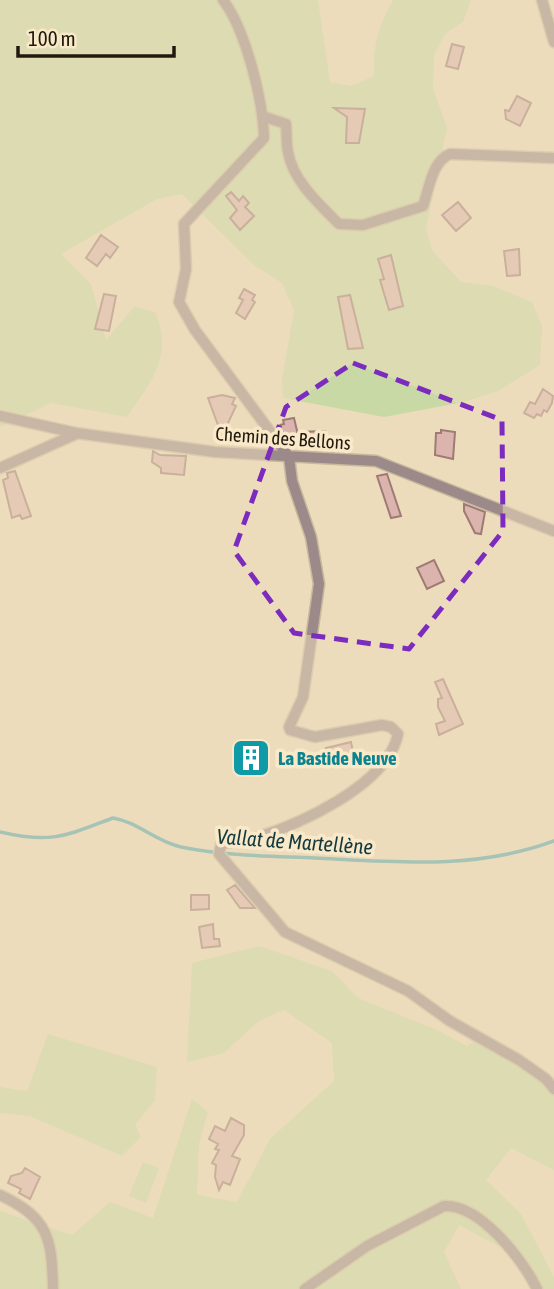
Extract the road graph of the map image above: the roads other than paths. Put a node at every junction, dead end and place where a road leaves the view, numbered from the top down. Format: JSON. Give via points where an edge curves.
{"nodes":[{"id":1,"x":223,"y":0,"type":"edge"},
{"id":2,"x":542,"y":0,"type":"edge"},
{"id":3,"x":554,"y":42,"type":"edge"},
{"id":4,"x":262,"y":116,"type":"junction"},
{"id":5,"x":554,"y":158,"type":"edge"},
{"id":6,"x":0,"y":416,"type":"edge"},
{"id":7,"x":76,"y":433,"type":"junction"},
{"id":8,"x":289,"y":457,"type":"junction"},
{"id":9,"x":0,"y":468,"type":"edge"},
{"id":10,"x":554,"y":531,"type":"edge"},
{"id":11,"x":554,"y":1089,"type":"edge"},
{"id":12,"x":0,"y":1195,"type":"edge"},
{"id":13,"x":52,"y":1289,"type":"edge"},
{"id":14,"x":305,"y":1289,"type":"edge"},
{"id":15,"x":537,"y":1289,"type":"edge"}],
"edges":[{"from":1,"to":4,"type":"street","via":[[240,30]]},
{"from":2,"to":3,"type":"street"},
{"from":4,"to":5,"type":"street","via":[[286,124],[295,172],[313,199],[339,224],[363,225],[423,206],[436,167],[450,154]]},
{"from":4,"to":8,"type":"street","via":[[261,144],[184,224],[186,269],[179,302],[194,330]]},
{"from":6,"to":7,"type":"street","name":"Chemin des Bellons"},
{"from":7,"to":8,"type":"street","name":"Chemin des Bellons"},
{"from":7,"to":9,"type":"street"},
{"from":8,"to":10,"type":"street","name":"Chemin des Bellons","via":[[376,461]]},
{"from":8,"to":11,"type":"street","via":[[319,584],[303,697],[289,727],[315,737],[382,725],[396,731],[397,739],[378,770],[349,796],[255,839],[226,842],[220,845],[219,854],[285,932],[408,991],[519,1060]]},
{"from":12,"to":13,"type":"street","via":[[21,1205],[46,1231],[52,1247]]},
{"from":14,"to":15,"type":"street","via":[[367,1245],[444,1206],[458,1205],[493,1230]]}]}
